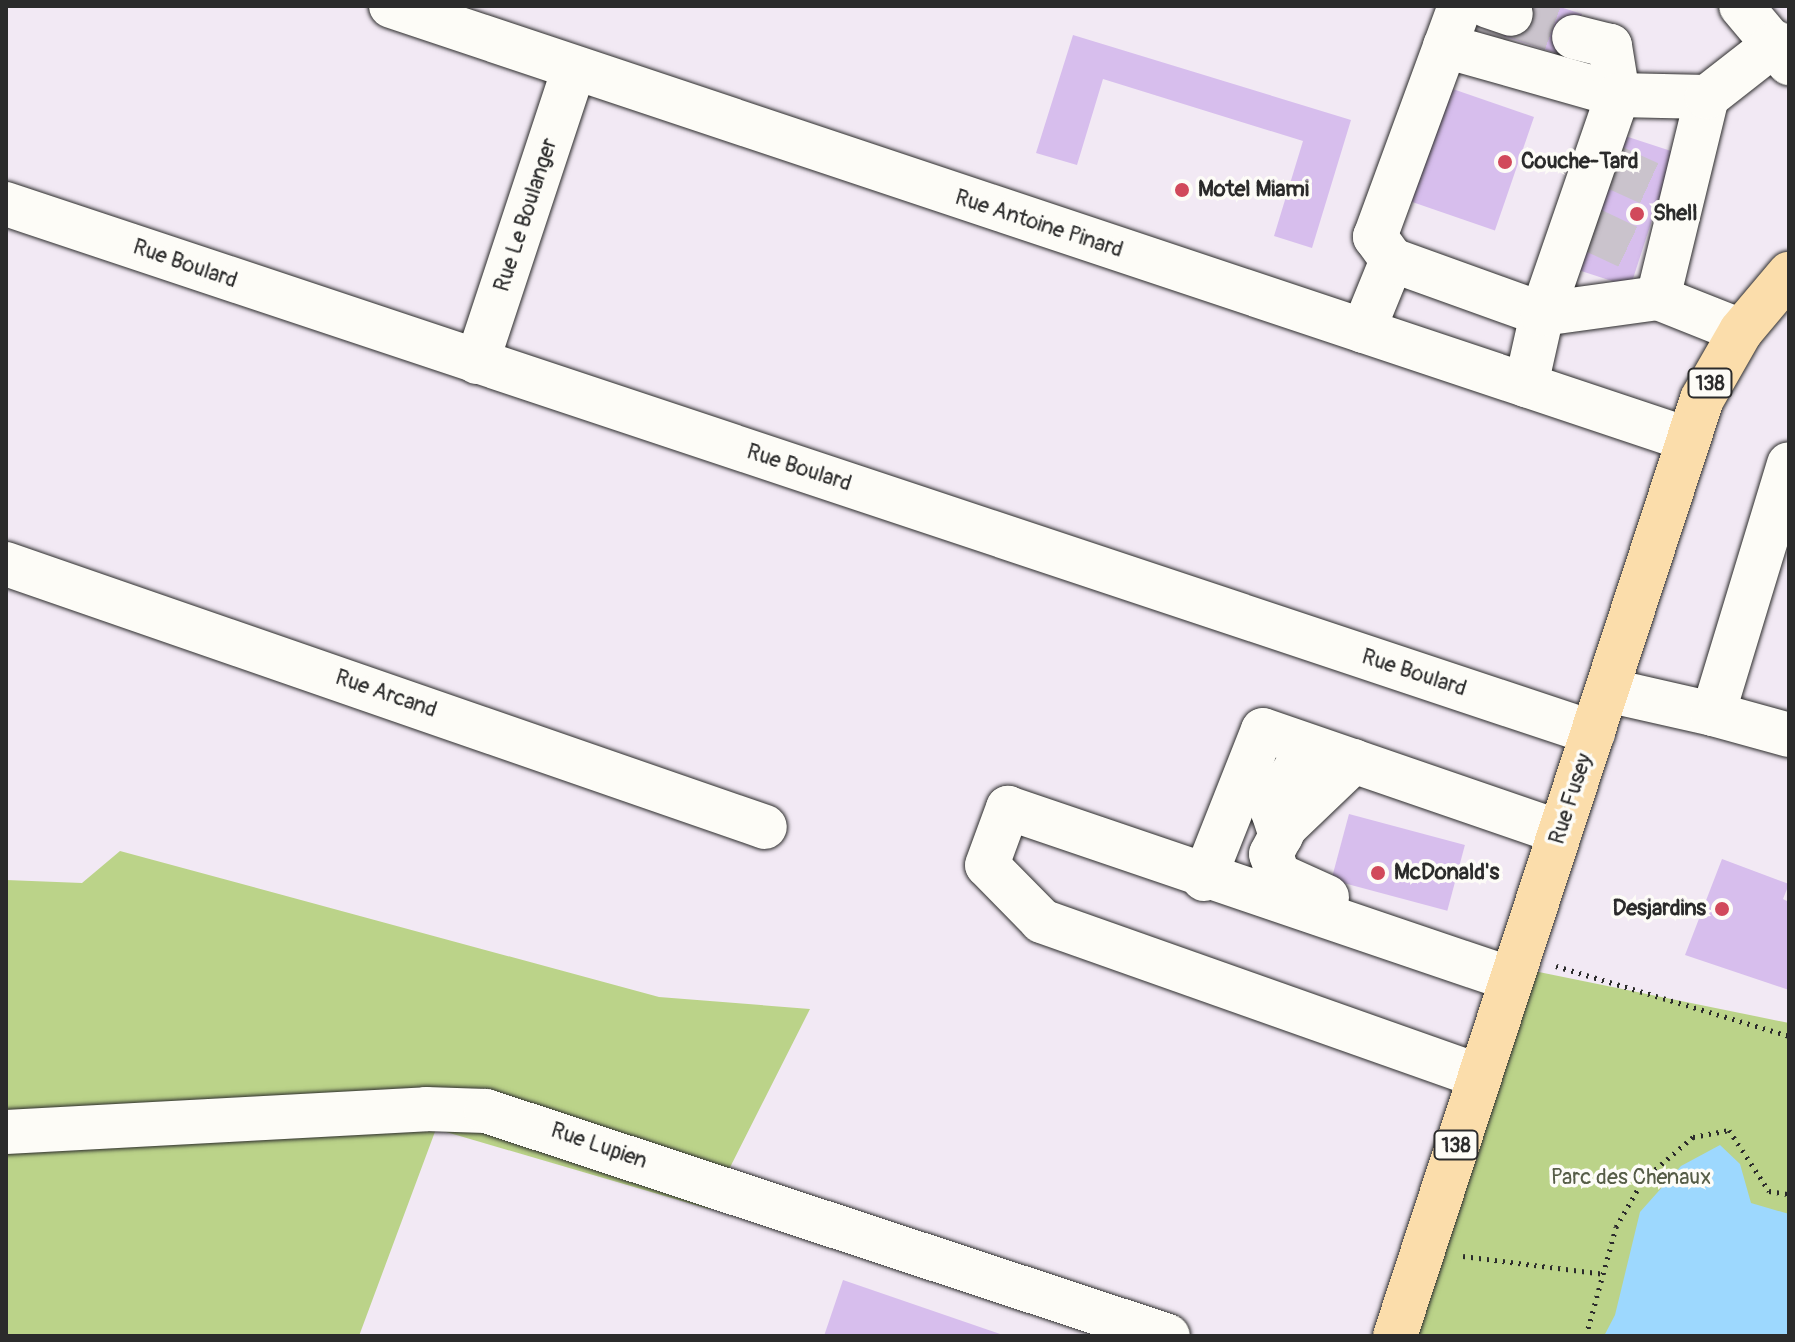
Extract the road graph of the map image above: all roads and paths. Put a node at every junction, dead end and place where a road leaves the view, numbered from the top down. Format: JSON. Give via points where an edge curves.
{"nodes":[{"id":1,"x":391,"y":6,"type":"edge"},
{"id":2,"x":1741,"y":6,"type":"edge"},
{"id":3,"x":1452,"y":26,"type":"edge"},
{"id":4,"x":1574,"y":37,"type":"tunnel mouth"},
{"id":5,"x":1782,"y":53,"type":"edge"},
{"id":6,"x":574,"y":69,"type":"junction"},
{"id":7,"x":1618,"y":95,"type":"junction"},
{"id":8,"x":1707,"y":97,"type":"junction"},
{"id":9,"x":6,"y":204,"type":"edge"},
{"id":10,"x":1392,"y":260,"type":"junction"},
{"id":11,"x":1655,"y":272,"type":"junction"},
{"id":12,"x":1788,"y":280,"type":"edge"},
{"id":13,"x":1542,"y":314,"type":"junction"},
{"id":14,"x":1363,"y":331,"type":"junction"},
{"id":15,"x":1741,"y":331,"type":"junction"},
{"id":16,"x":477,"y":362,"type":"junction"},
{"id":17,"x":1526,"y":385,"type":"junction"},
{"id":18,"x":1687,"y":439,"type":"junction"},
{"id":19,"x":1789,"y":464,"type":"edge"},
{"id":20,"x":7,"y":566,"type":"edge"},
{"id":21,"x":1607,"y":690,"type":"junction"},
{"id":22,"x":1713,"y":714,"type":"junction"},
{"id":23,"x":1593,"y":733,"type":"junction"},
{"id":24,"x":1789,"y":735,"type":"edge"},
{"id":25,"x":1310,"y":747,"type":"junction"},
{"id":26,"x":1354,"y":761,"type":"junction"},
{"id":27,"x":765,"y":827,"type":"dead end"},
{"id":28,"x":1560,"y":832,"type":"junction"},
{"id":29,"x":1281,"y":836,"type":"junction"},
{"id":30,"x":1204,"y":879,"type":"junction"},
{"id":31,"x":1418,"y":949,"type":"junction"},
{"id":32,"x":1514,"y":967,"type":"junction"},
{"id":33,"x":1789,"y":1036,"type":"edge"},
{"id":34,"x":1479,"y":1076,"type":"junction"},
{"id":35,"x":6,"y":1132,"type":"edge"},
{"id":36,"x":1789,"y":1194,"type":"edge"},
{"id":37,"x":1422,"y":1250,"type":"junction"},
{"id":38,"x":1605,"y":1274,"type":"junction"},
{"id":39,"x":1168,"y":1336,"type":"edge"},
{"id":40,"x":1395,"y":1336,"type":"edge"},
{"id":41,"x":1586,"y":1336,"type":"edge"}],
"edges":[{"from":1,"to":6,"type":"street","name":"Rue Antoine Pinard"},
{"from":2,"to":5,"type":"street"},
{"from":3,"to":7,"type":"street"},
{"from":3,"to":10,"type":"street","via":[[1375,237]]},
{"from":4,"to":7,"type":"street","via":[[1610,46]]},
{"from":5,"to":8,"type":"street"},
{"from":6,"to":14,"type":"street","name":"Rue Antoine Pinard"},
{"from":6,"to":16,"type":"street","name":"Rue Le Boulanger"},
{"from":7,"to":8,"type":"street"},
{"from":7,"to":13,"type":"street","via":[[1581,225]]},
{"from":8,"to":11,"type":"street","via":[[1672,193]]},
{"from":9,"to":16,"type":"street","name":"Rue Boulard"},
{"from":10,"to":13,"type":"street"},
{"from":10,"to":14,"type":"street"},
{"from":11,"to":13,"type":"street"},
{"from":11,"to":15,"type":"street"},
{"from":12,"to":15,"type":"main road","name":"Rue Fusey","number":"138"},
{"from":13,"to":17,"type":"street"},
{"from":14,"to":17,"type":"street","name":"Rue Antoine Pinard"},
{"from":15,"to":18,"type":"main road","name":"Rue Fusey","number":"138","via":[[1710,383]]},
{"from":16,"to":23,"type":"street","name":"Rue Boulard"},
{"from":17,"to":18,"type":"street","name":"Rue Antoine Pinard"},
{"from":18,"to":21,"type":"main road","name":"Rue Fusey","number":"138"},
{"from":19,"to":22,"type":"street"},
{"from":20,"to":27,"type":"street","name":"Rue Arcand"},
{"from":21,"to":22,"type":"street"},
{"from":21,"to":23,"type":"main road","name":"Rue Fusey","number":"138"},
{"from":22,"to":24,"type":"street"},
{"from":23,"to":28,"type":"main road","name":"Rue Fusey","number":"138"},
{"from":25,"to":26,"type":"street"},
{"from":25,"to":29,"type":"street","via":[[1276,798],[1273,812]]},
{"from":25,"to":30,"type":"street","via":[[1263,730]]},
{"from":26,"to":28,"type":"street"},
{"from":26,"to":29,"type":"street"},
{"from":28,"to":32,"type":"main road","name":"Rue Fusey","number":"138"},
{"from":29,"to":31,"type":"street","via":[[1271,854],[1278,875],[1405,925]]},
{"from":30,"to":31,"type":"street"},
{"from":30,"to":34,"type":"street","via":[[1008,808],[987,865],[1042,921]]},
{"from":31,"to":32,"type":"street"},
{"from":32,"to":33,"type":"path"},
{"from":32,"to":34,"type":"main road","name":"Rue Fusey","number":"138"},
{"from":34,"to":37,"type":"main road","name":"Rue Fusey","number":"138"},
{"from":35,"to":39,"type":"street","name":"Rue Lupien","via":[[426,1109],[486,1111]]},
{"from":36,"to":38,"type":"path","via":[[1769,1191],[1729,1130],[1693,1137],[1643,1180],[1616,1227]]},
{"from":37,"to":38,"type":"path"},
{"from":37,"to":40,"type":"main road","name":"Rue Fusey","number":"138"},
{"from":38,"to":41,"type":"path"}]}
